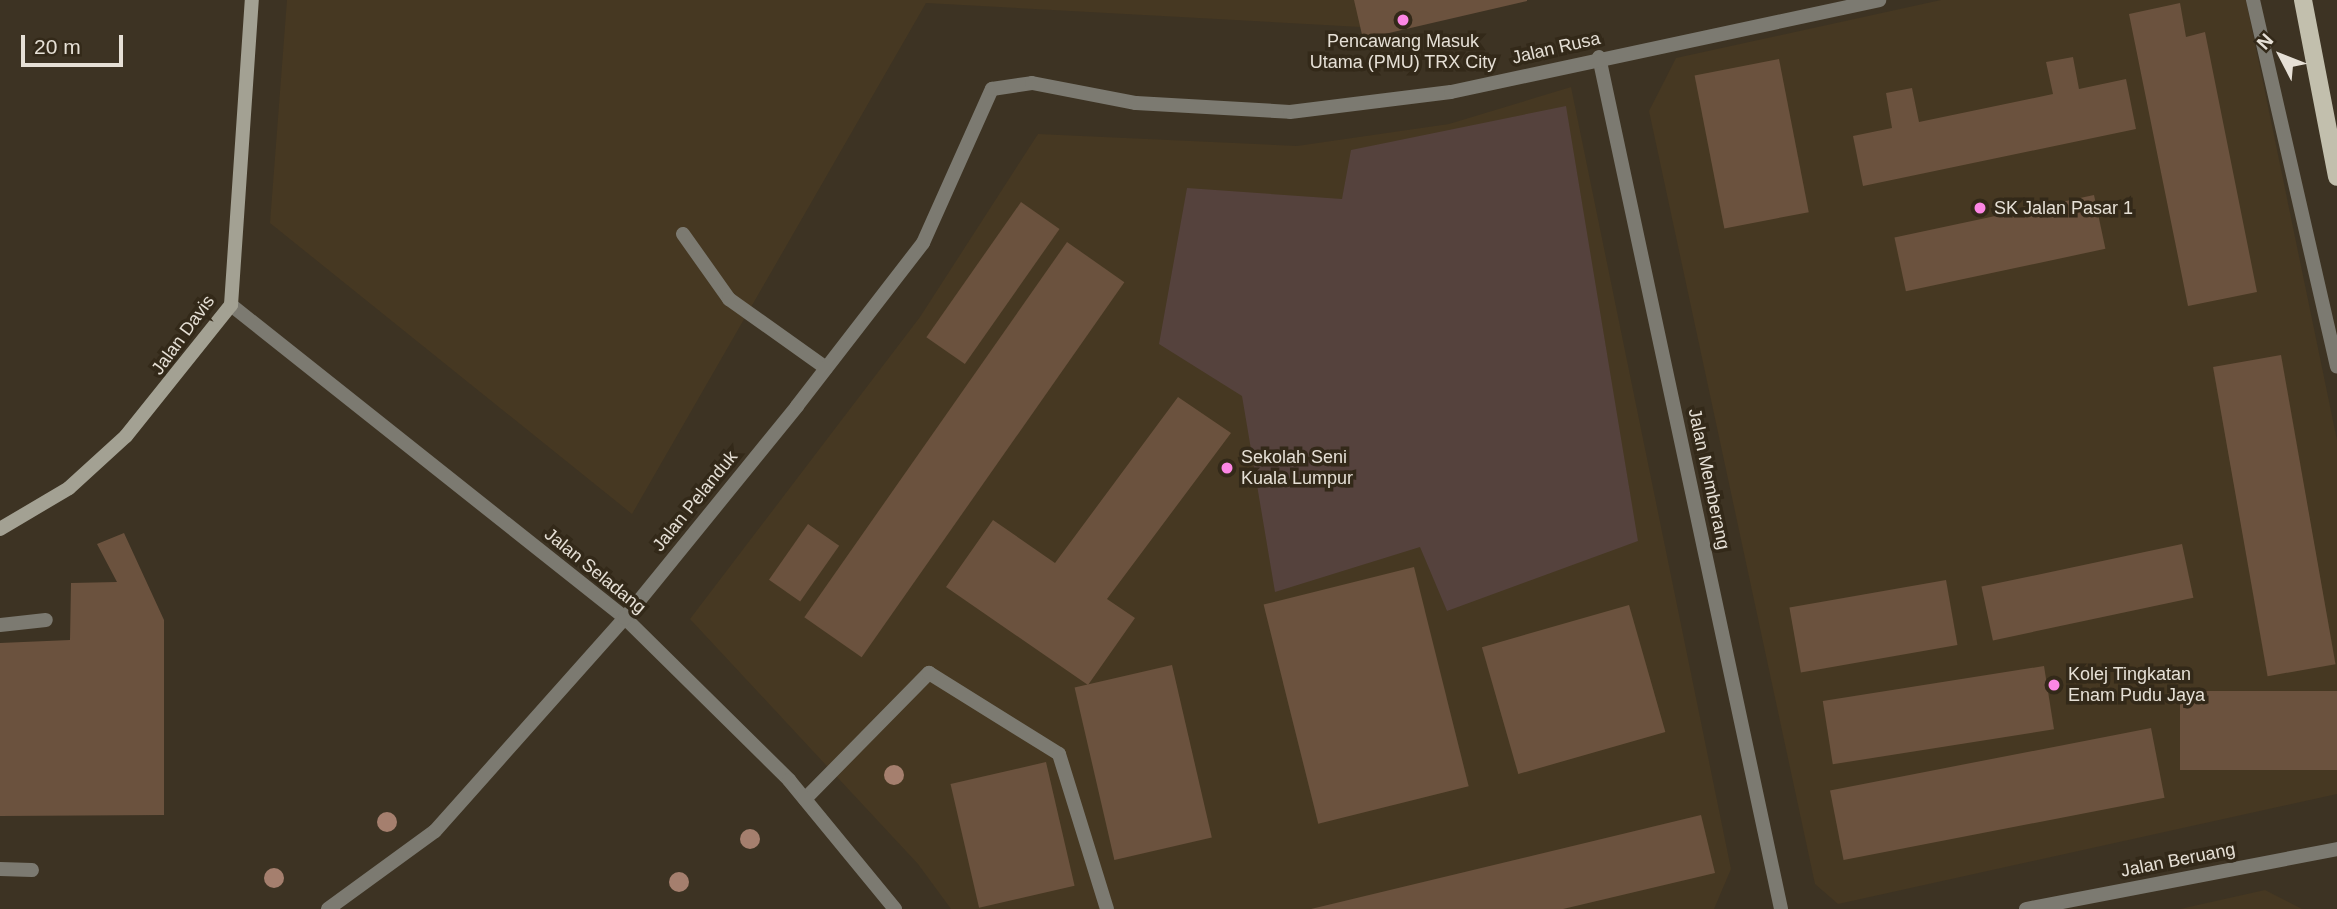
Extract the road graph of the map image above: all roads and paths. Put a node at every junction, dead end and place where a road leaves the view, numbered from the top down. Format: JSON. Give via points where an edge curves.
{"nodes":[{"id":1,"x":252,"y":0,"type":"edge"},
{"id":2,"x":1879,"y":0,"type":"edge"},
{"id":3,"x":2253,"y":0,"type":"edge"},
{"id":4,"x":2303,"y":0,"type":"edge"},
{"id":5,"x":1599,"y":57,"type":"junction"},
{"id":6,"x":1031,"y":83,"type":"joint"},
{"id":7,"x":2337,"y":177,"type":"edge"},
{"id":8,"x":683,"y":234,"type":"dead end"},
{"id":9,"x":231,"y":304,"type":"junction"},
{"id":10,"x":2337,"y":366,"type":"edge"},
{"id":11,"x":826,"y":368,"type":"junction"},
{"id":12,"x":0,"y":529,"type":"edge"},
{"id":13,"x":625,"y":618,"type":"junction"},
{"id":14,"x":46,"y":620,"type":"dead end"},
{"id":15,"x":0,"y":625,"type":"edge"},
{"id":16,"x":805,"y":799,"type":"junction"},
{"id":17,"x":2337,"y":849,"type":"edge"},
{"id":18,"x":0,"y":869,"type":"edge"},
{"id":19,"x":32,"y":870,"type":"dead end"},
{"id":20,"x":328,"y":909,"type":"edge"},
{"id":21,"x":895,"y":909,"type":"edge"},
{"id":22,"x":1107,"y":909,"type":"edge"},
{"id":23,"x":1781,"y":909,"type":"edge"},
{"id":24,"x":2026,"y":909,"type":"edge"}],
"edges":[{"from":1,"to":9,"type":"main road","name":"Jalan Davis"},
{"from":2,"to":5,"type":"street","name":"Jalan Rusa"},
{"from":3,"to":10,"type":"street"},
{"from":4,"to":7,"type":"main road"},
{"from":5,"to":6,"type":"street","name":"Jalan Rusa","via":[[1451,92],[1290,112],[1136,103]]},
{"from":5,"to":23,"type":"street","name":"Jalan Memberang"},
{"from":6,"to":11,"type":"street","name":"Jalan Pelanduk","via":[[992,89],[923,243]]},
{"from":8,"to":11,"type":"street","via":[[729,299]]},
{"from":9,"to":12,"type":"main road","name":"Jalan Davis","via":[[127,436],[69,488]]},
{"from":9,"to":13,"type":"street","name":"Jalan Seladang"},
{"from":11,"to":13,"type":"street","name":"Jalan Pelanduk"},
{"from":13,"to":16,"type":"street","name":"Jalan Seladang"},
{"from":13,"to":20,"type":"street","name":"Jalan Pelanduk","via":[[435,831]]},
{"from":14,"to":15,"type":"street"},
{"from":16,"to":21,"type":"street","name":"Jalan Seladang"},
{"from":16,"to":22,"type":"street","via":[[929,673],[1059,754]]},
{"from":17,"to":24,"type":"street","name":"Jalan Beruang"},
{"from":18,"to":19,"type":"street"}]}
